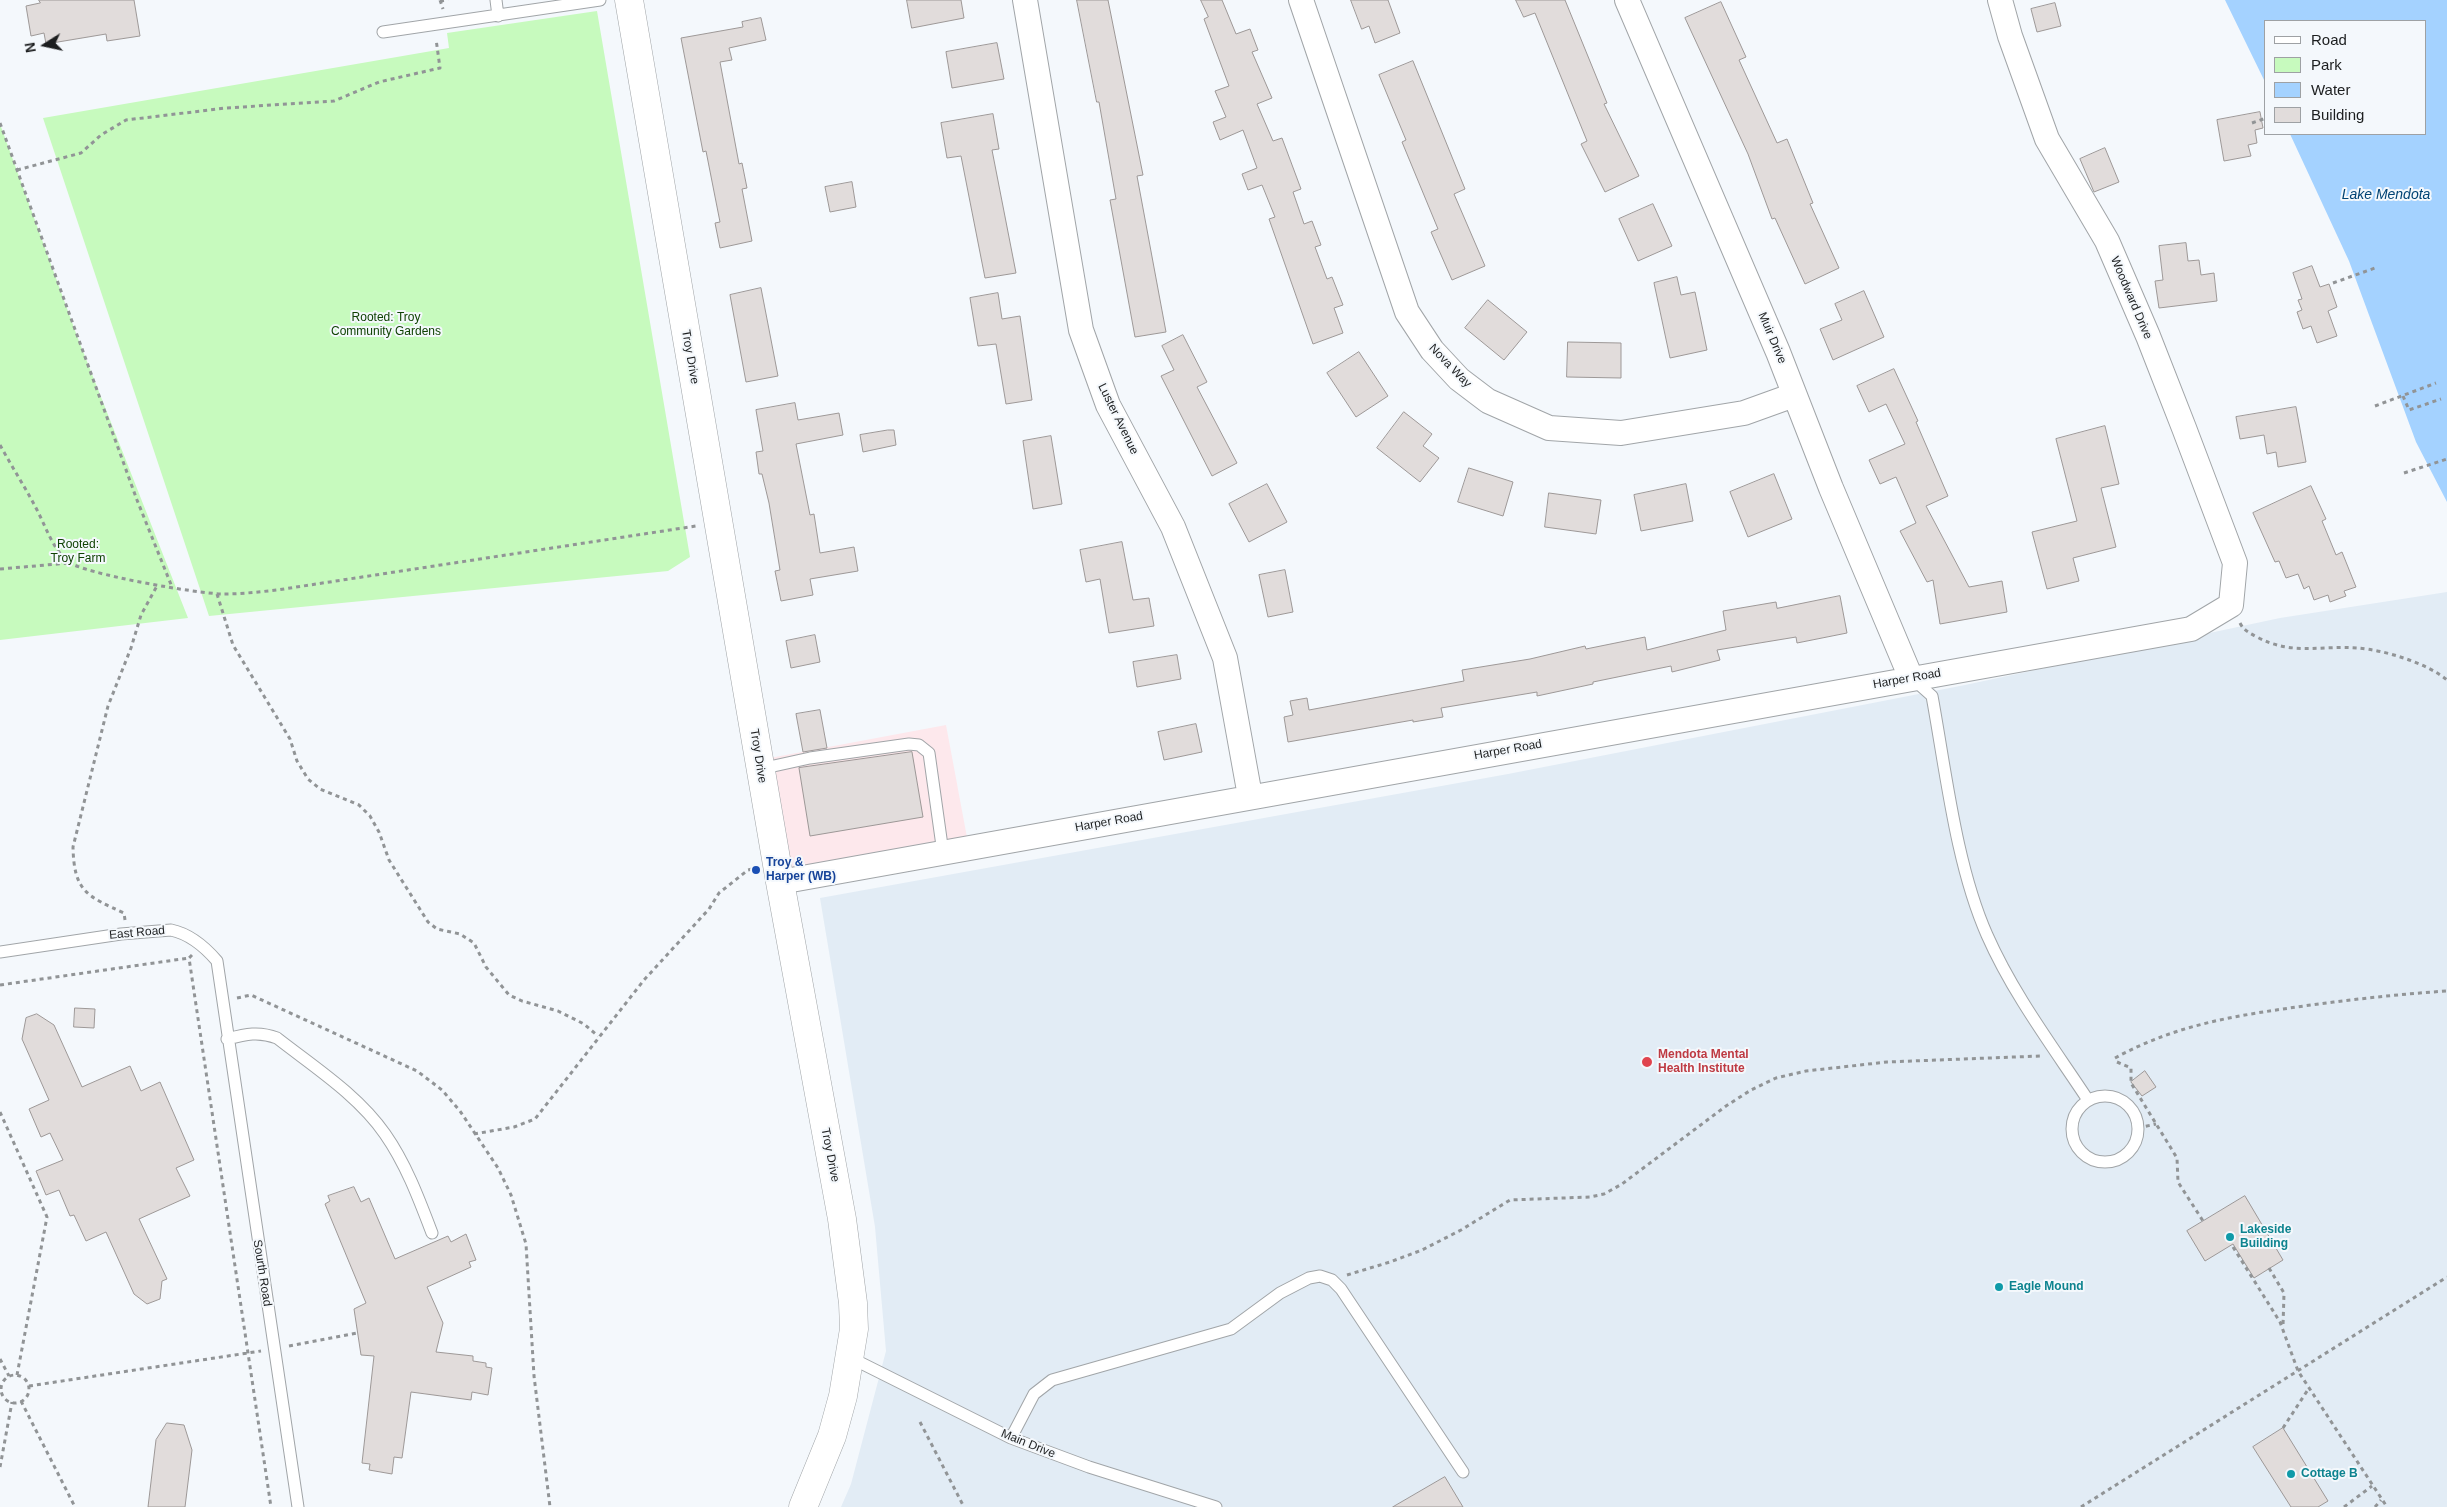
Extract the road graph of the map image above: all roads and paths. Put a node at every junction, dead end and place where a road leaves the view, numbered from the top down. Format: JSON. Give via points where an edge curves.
{"nodes":[{"id":1,"x":448,"y":0,"type":"edge"},
{"id":2,"x":496,"y":0,"type":"edge"},
{"id":3,"x":600,"y":0,"type":"edge"},
{"id":4,"x":629,"y":0,"type":"edge"},
{"id":5,"x":1025,"y":0,"type":"edge"},
{"id":6,"x":1301,"y":0,"type":"edge"},
{"id":7,"x":1627,"y":0,"type":"edge"},
{"id":8,"x":2000,"y":0,"type":"edge"},
{"id":9,"x":440,"y":1,"type":"edge"},
{"id":10,"x":498,"y":16,"type":"junction"},
{"id":11,"x":434,"y":25,"type":"junction"},
{"id":12,"x":383,"y":32,"type":"dead end"},
{"id":13,"x":2264,"y":119,"type":"edge"},
{"id":14,"x":2252,"y":123,"type":"dead end"},
{"id":15,"x":0,"y":124,"type":"edge"},
{"id":16,"x":17,"y":170,"type":"junction"},
{"id":17,"x":2375,"y":268,"type":"dead end"},
{"id":18,"x":2334,"y":283,"type":"dead end"},
{"id":19,"x":2436,"y":384,"type":"dead end"},
{"id":20,"x":1794,"y":395,"type":"junction"},
{"id":21,"x":2402,"y":396,"type":"junction"},
{"id":22,"x":2441,"y":399,"type":"dead end"},
{"id":23,"x":2375,"y":406,"type":"dead end"},
{"id":24,"x":0,"y":445,"type":"edge"},
{"id":25,"x":2447,"y":459,"type":"edge"},
{"id":26,"x":2404,"y":473,"type":"dead end"},
{"id":27,"x":719,"y":523,"type":"junction"},
{"id":28,"x":69,"y":563,"type":"junction"},
{"id":29,"x":0,"y":569,"type":"edge"},
{"id":30,"x":158,"y":584,"type":"junction"},
{"id":31,"x":172,"y":587,"type":"junction"},
{"id":32,"x":217,"y":594,"type":"junction"},
{"id":33,"x":2230,"y":605,"type":"junction"},
{"id":34,"x":1911,"y":678,"type":"junction"},
{"id":35,"x":2447,"y":680,"type":"edge"},
{"id":36,"x":760,"y":769,"type":"junction"},
{"id":37,"x":1250,"y":796,"type":"junction"},
{"id":38,"x":944,"y":853,"type":"junction"},
{"id":39,"x":752,"y":869,"type":"dead end"},
{"id":40,"x":780,"y":882,"type":"junction"},
{"id":41,"x":128,"y":933,"type":"junction"},
{"id":42,"x":0,"y":952,"type":"edge"},
{"id":43,"x":0,"y":985,"type":"edge"},
{"id":44,"x":2447,"y":991,"type":"edge"},
{"id":45,"x":222,"y":1000,"type":"junction"},
{"id":46,"x":598,"y":1036,"type":"junction"},
{"id":47,"x":227,"y":1039,"type":"junction"},
{"id":48,"x":2058,"y":1055,"type":"junction"},
{"id":49,"x":2088,"y":1100,"type":"junction"},
{"id":50,"x":0,"y":1112,"type":"edge"},
{"id":51,"x":2156,"y":1124,"type":"junction"},
{"id":52,"x":2138,"y":1128,"type":"junction"},
{"id":53,"x":474,"y":1134,"type":"dead end"},
{"id":54,"x":2202,"y":1221,"type":"dead end"},
{"id":55,"x":432,"y":1233,"type":"dead end"},
{"id":56,"x":2233,"y":1247,"type":"dead end"},
{"id":57,"x":2269,"y":1268,"type":"dead end"},
{"id":58,"x":2447,"y":1277,"type":"edge"},
{"id":59,"x":1332,"y":1280,"type":"junction"},
{"id":60,"x":2283,"y":1329,"type":"junction"},
{"id":61,"x":357,"y":1332,"type":"dead end"},
{"id":62,"x":275,"y":1349,"type":"junction"},
{"id":63,"x":248,"y":1353,"type":"junction"},
{"id":64,"x":850,"y":1358,"type":"junction"},
{"id":65,"x":0,"y":1359,"type":"edge"},
{"id":66,"x":2298,"y":1371,"type":"junction"},
{"id":67,"x":17,"y":1375,"type":"junction"},
{"id":68,"x":8,"y":1376,"type":"junction"},
{"id":69,"x":29,"y":1386,"type":"junction"},
{"id":70,"x":2309,"y":1388,"type":"junction"},
{"id":71,"x":1,"y":1390,"type":"edge"},
{"id":72,"x":21,"y":1401,"type":"junction"},
{"id":73,"x":12,"y":1402,"type":"junction"},
{"id":74,"x":920,"y":1422,"type":"dead end"},
{"id":75,"x":2283,"y":1428,"type":"dead end"},
{"id":76,"x":1011,"y":1438,"type":"junction"},
{"id":77,"x":0,"y":1467,"type":"edge"},
{"id":78,"x":1464,"y":1472,"type":"dead end"},
{"id":79,"x":2372,"y":1486,"type":"junction"},
{"id":80,"x":2381,"y":1500,"type":"junction"},
{"id":81,"x":75,"y":1507,"type":"edge"},
{"id":82,"x":271,"y":1507,"type":"edge"},
{"id":83,"x":298,"y":1507,"type":"edge"},
{"id":84,"x":550,"y":1507,"type":"edge"},
{"id":85,"x":803,"y":1507,"type":"edge"},
{"id":86,"x":964,"y":1507,"type":"edge"},
{"id":87,"x":1216,"y":1507,"type":"edge"},
{"id":88,"x":2081,"y":1507,"type":"edge"},
{"id":89,"x":2344,"y":1507,"type":"edge"},
{"id":90,"x":2375,"y":1507,"type":"edge"},
{"id":91,"x":2387,"y":1507,"type":"edge"}],
"edges":[{"from":1,"to":9,"type":"path"},
{"from":2,"to":10,"type":"lane"},
{"from":3,"to":10,"type":"lane"},
{"from":4,"to":27,"type":"street","name":"Troy Drive"},
{"from":5,"to":37,"type":"street","name":"Luster Avenue","via":[[1080,330],[1108,405],[1174,527],[1225,658]]},
{"from":6,"to":20,"type":"street","name":"Nova Way","via":[[1408,312],[1432,350],[1459,379],[1506,411],[1549,428],[1621,434],[1744,414]]},
{"from":7,"to":20,"type":"street","name":"Muir Drive"},
{"from":8,"to":33,"type":"street","name":"Woodward Drive","via":[[2047,140],[2107,241],[2184,428],[2235,563]]},
{"from":10,"to":11,"type":"lane"},
{"from":11,"to":12,"type":"lane"},
{"from":11,"to":16,"type":"path","via":[[440,68],[379,82],[334,101],[226,108],[126,120],[101,134],[81,152]]},
{"from":13,"to":14,"type":"path"},
{"from":15,"to":16,"type":"path"},
{"from":16,"to":31,"type":"path"},
{"from":17,"to":18,"type":"path"},
{"from":19,"to":21,"type":"path"},
{"from":20,"to":34,"type":"street","name":"Muir Drive"},
{"from":21,"to":22,"type":"path","via":[[2409,410]]},
{"from":21,"to":23,"type":"path"},
{"from":24,"to":28,"type":"path","via":[[53,543]]},
{"from":25,"to":26,"type":"path"},
{"from":27,"to":32,"type":"path","via":[[277,590]]},
{"from":27,"to":36,"type":"street","name":"Troy Drive"},
{"from":28,"to":29,"type":"path"},
{"from":28,"to":30,"type":"path","via":[[83,570]]},
{"from":30,"to":31,"type":"path"},
{"from":30,"to":41,"type":"path","via":[[141,615],[108,706],[73,847],[77,878],[83,890],[124,913]]},
{"from":31,"to":32,"type":"path"},
{"from":32,"to":46,"type":"path","via":[[233,645],[290,739],[300,767],[320,789],[359,806],[370,816],[389,860],[428,922],[474,943],[486,967],[509,995],[558,1011],[584,1024]]},
{"from":33,"to":34,"type":"street","name":"Harper Road","via":[[2191,629]]},
{"from":33,"to":35,"type":"path","via":[[2244,630],[2272,645],[2299,650],[2360,648],[2408,660]]},
{"from":34,"to":37,"type":"street","name":"Harper Road"},
{"from":34,"to":48,"type":"lane","via":[[1932,696],[1963,861],[1987,936]]},
{"from":36,"to":38,"type":"lane","via":[[810,758],[919,745],[929,753]]},
{"from":36,"to":40,"type":"street","name":"Troy Drive"},
{"from":37,"to":38,"type":"street","name":"Harper Road"},
{"from":38,"to":40,"type":"street","name":"Harper Road"},
{"from":39,"to":46,"type":"path","via":[[719,893]]},
{"from":40,"to":64,"type":"street","name":"Troy Drive","via":[[842,1219],[853,1303]]},
{"from":41,"to":42,"type":"lane","name":"East Road"},
{"from":41,"to":45,"type":"lane","name":"East Road","via":[[179,932],[204,946],[217,961]]},
{"from":43,"to":63,"type":"path","via":[[189,958]]},
{"from":44,"to":51,"type":"path","via":[[2398,994],[2230,1016],[2141,1043],[2116,1060],[2131,1068],[2131,1083]]},
{"from":45,"to":47,"type":"lane","name":"East Road"},
{"from":45,"to":84,"type":"path","via":[[251,996],[417,1071],[442,1090],[460,1111],[498,1168],[511,1195],[526,1244],[534,1376]]},
{"from":46,"to":53,"type":"path","via":[[535,1119]]},
{"from":47,"to":55,"type":"lane","via":[[252,1033],[266,1033],[277,1038],[352,1098],[385,1134],[400,1157]]},
{"from":47,"to":62,"type":"lane","name":"Sourth Road"},
{"from":48,"to":49,"type":"lane"},
{"from":48,"to":59,"type":"path","via":[[1887,1062],[1806,1071],[1776,1078],[1750,1090],[1604,1194],[1572,1199],[1510,1200],[1422,1250]]},
{"from":49,"to":52,"type":"lane","via":[[2108,1096],[2118,1098],[2132,1111]]},
{"from":49,"to":52,"type":"lane","via":[[2079,1107],[2072,1126],[2077,1147],[2093,1160],[2114,1160],[2124,1156],[2131,1148]]},
{"from":50,"to":67,"type":"path","via":[[47,1217]]},
{"from":51,"to":52,"type":"path"},
{"from":51,"to":54,"type":"path","via":[[2176,1158],[2178,1182]]},
{"from":56,"to":60,"type":"path"},
{"from":57,"to":60,"type":"path","via":[[2284,1293]]},
{"from":58,"to":66,"type":"path"},
{"from":59,"to":76,"type":"lane","via":[[1320,1276],[1294,1283],[1231,1328],[1052,1380],[1034,1394]]},
{"from":59,"to":78,"type":"lane"},
{"from":60,"to":66,"type":"path"},
{"from":61,"to":62,"type":"path"},
{"from":62,"to":63,"type":"path"},
{"from":62,"to":83,"type":"lane","name":"Sourth Road"},
{"from":63,"to":69,"type":"path"},
{"from":63,"to":82,"type":"path"},
{"from":64,"to":76,"type":"lane","name":"Main Drive"},
{"from":64,"to":85,"type":"street","name":"Troy Drive","via":[[832,1436]]},
{"from":65,"to":68,"type":"path"},
{"from":66,"to":70,"type":"path"},
{"from":66,"to":88,"type":"path"},
{"from":67,"to":68,"type":"path"},
{"from":67,"to":69,"type":"path"},
{"from":68,"to":71,"type":"path"},
{"from":69,"to":72,"type":"path","via":[[28,1395]]},
{"from":70,"to":75,"type":"path"},
{"from":70,"to":79,"type":"path"},
{"from":71,"to":73,"type":"path"},
{"from":72,"to":73,"type":"path"},
{"from":72,"to":81,"type":"path"},
{"from":73,"to":77,"type":"path"},
{"from":74,"to":86,"type":"path"},
{"from":76,"to":87,"type":"lane","name":"Main Drive","via":[[1089,1467]]},
{"from":79,"to":80,"type":"path"},
{"from":79,"to":89,"type":"path"},
{"from":80,"to":90,"type":"path"},
{"from":80,"to":91,"type":"path"}]}
